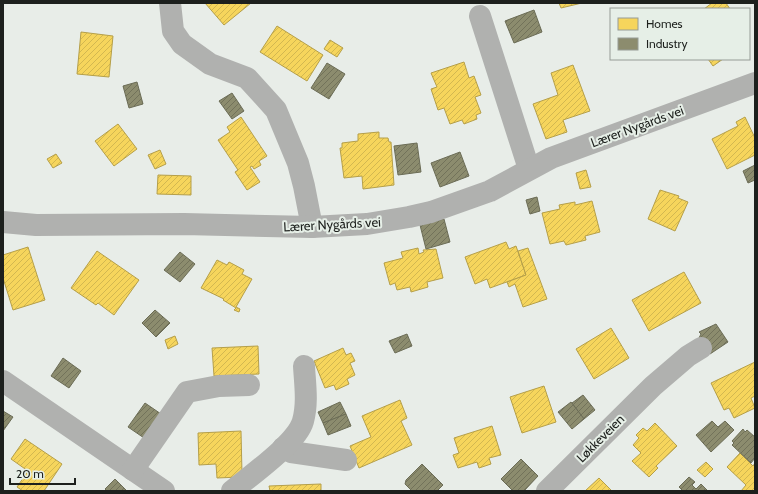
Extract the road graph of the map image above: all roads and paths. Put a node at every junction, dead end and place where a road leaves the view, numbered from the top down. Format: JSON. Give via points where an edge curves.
{"nodes":[{"id":1,"x":170,"y":3,"type":"edge"},
{"id":2,"x":480,"y":16,"type":"dead end"},
{"id":3,"x":755,"y":83,"type":"edge"},
{"id":4,"x":529,"y":169,"type":"junction"},
{"id":5,"x":3,"y":222,"type":"edge"},
{"id":6,"x":312,"y":227,"type":"junction"},
{"id":7,"x":701,"y":348,"type":"dead end"},
{"id":8,"x":304,"y":366,"type":"dead end"},
{"id":9,"x":3,"y":381,"type":"edge"},
{"id":10,"x":249,"y":385,"type":"dead end"},
{"id":11,"x":283,"y":448,"type":"junction"},
{"id":12,"x":346,"y":460,"type":"dead end"},
{"id":13,"x":134,"y":470,"type":"junction"},
{"id":14,"x":164,"y":491,"type":"edge"},
{"id":15,"x":232,"y":491,"type":"edge"},
{"id":16,"x":547,"y":491,"type":"edge"}],
"edges":[{"from":1,"to":6,"type":"street","via":[[173,31],[182,44],[210,64],[247,78],[276,110],[298,163]]},
{"from":2,"to":4,"type":"street"},
{"from":3,"to":4,"type":"street","name":"Lærer Nygårds vei","via":[[551,158]]},
{"from":4,"to":6,"type":"street","name":"Lærer Nygårds vei","via":[[490,191],[431,212],[367,224]]},
{"from":5,"to":6,"type":"street","name":"Lærer Nygårds vei","via":[[36,225],[184,224]]},
{"from":7,"to":16,"type":"street","name":"Løkkeveien","via":[[653,386]]},
{"from":8,"to":11,"type":"street","via":[[306,399],[303,422],[292,440]]},
{"from":9,"to":13,"type":"street"},
{"from":10,"to":13,"type":"street","via":[[219,386],[187,392]]},
{"from":11,"to":12,"type":"street","via":[[291,452]]},
{"from":11,"to":15,"type":"street"},
{"from":13,"to":14,"type":"street"}]}
